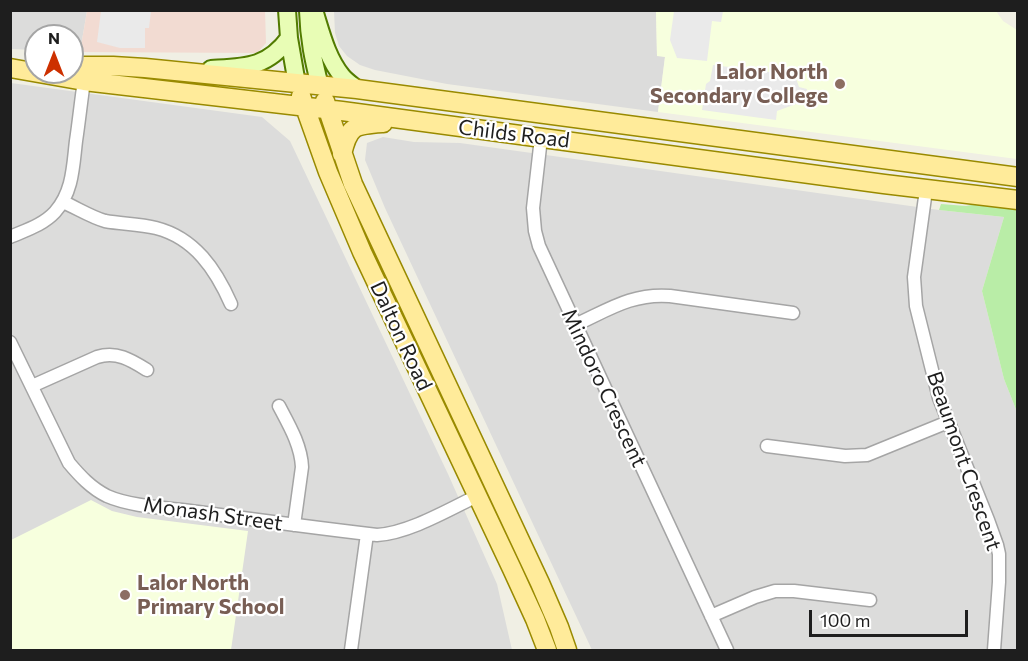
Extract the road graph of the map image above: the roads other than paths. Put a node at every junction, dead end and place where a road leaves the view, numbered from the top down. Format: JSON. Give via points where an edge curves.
{"nodes":[{"id":1,"x":287,"y":10,"type":"edge"},
{"id":2,"x":308,"y":10,"type":"edge"},
{"id":3,"x":314,"y":10,"type":"edge"},
{"id":4,"x":289,"y":38,"type":"junction"},
{"id":5,"x":113,"y":66,"type":"junction"},
{"id":6,"x":84,"y":70,"type":"edge"},
{"id":7,"x":180,"y":71,"type":"junction"},
{"id":8,"x":84,"y":72,"type":"edge"},
{"id":9,"x":79,"y":84,"type":"edge"},
{"id":10,"x":297,"y":84,"type":"junction"},
{"id":11,"x":122,"y":85,"type":"junction"},
{"id":12,"x":320,"y":86,"type":"junction"},
{"id":13,"x":357,"y":89,"type":"junction"},
{"id":14,"x":304,"y":106,"type":"junction"},
{"id":15,"x":328,"y":109,"type":"junction"},
{"id":16,"x":544,"y":114,"type":"junction"},
{"id":17,"x":414,"y":122,"type":"junction"},
{"id":18,"x":542,"y":138,"type":"junction"},
{"id":19,"x":342,"y":154,"type":"junction"},
{"id":20,"x":929,"y":166,"type":"junction"},
{"id":21,"x":1017,"y":177,"type":"edge"},
{"id":22,"x":926,"y":190,"type":"junction"},
{"id":23,"x":1017,"y":200,"type":"edge"},
{"id":24,"x":63,"y":202,"type":"junction"},
{"id":25,"x":10,"y":237,"type":"edge"},
{"id":26,"x":231,"y":304,"type":"dead end"},
{"id":27,"x":793,"y":313,"type":"dead end"},
{"id":28,"x":575,"y":325,"type":"junction"},
{"id":29,"x":10,"y":342,"type":"edge"},
{"id":30,"x":147,"y":370,"type":"dead end"},
{"id":31,"x":32,"y":386,"type":"junction"},
{"id":32,"x":279,"y":406,"type":"dead end"},
{"id":33,"x":948,"y":422,"type":"junction"},
{"id":34,"x":767,"y":446,"type":"dead end"},
{"id":35,"x":495,"y":487,"type":"junction"},
{"id":36,"x":477,"y":496,"type":"junction"},
{"id":37,"x":294,"y":525,"type":"junction"},
{"id":38,"x":367,"y":534,"type":"junction"},
{"id":39,"x":870,"y":600,"type":"dead end"},
{"id":40,"x":711,"y":616,"type":"junction"},
{"id":41,"x":351,"y":651,"type":"edge"},
{"id":42,"x":547,"y":651,"type":"edge"},
{"id":43,"x":567,"y":651,"type":"edge"},
{"id":44,"x":728,"y":651,"type":"edge"},
{"id":45,"x":994,"y":651,"type":"edge"}],
"edges":[{"from":1,"to":4,"type":"main road","name":"Dalton Road"},
{"from":2,"to":12,"type":"main road","name":"Dalton Road","via":[[312,58]]},
{"from":3,"to":13,"type":"main road","via":[[337,68]]},
{"from":4,"to":7,"type":"main road","via":[[272,56],[251,65]]},
{"from":4,"to":10,"type":"main road","name":"Dalton Road"},
{"from":5,"to":6,"type":"main road","name":"Childs Road"},
{"from":5,"to":7,"type":"main road","name":"Childs Road"},
{"from":5,"to":11,"type":"main road","via":[[114,76]]},
{"from":7,"to":10,"type":"main road","name":"Childs Road"},
{"from":8,"to":11,"type":"main road","name":"Childs Road"},
{"from":9,"to":24,"type":"street","via":[[72,174]]},
{"from":10,"to":12,"type":"main road","name":"Childs Road"},
{"from":10,"to":14,"type":"main road","name":"Dalton Road"},
{"from":11,"to":14,"type":"main road","name":"Childs Road"},
{"from":12,"to":13,"type":"main road","name":"Childs Road"},
{"from":12,"to":15,"type":"main road","name":"Dalton Road"},
{"from":13,"to":16,"type":"main road","name":"Childs Road"},
{"from":14,"to":15,"type":"main road","name":"Childs Road"},
{"from":14,"to":36,"type":"main road","name":"Dalton Road","via":[[362,252]]},
{"from":15,"to":17,"type":"main road","name":"Childs Road"},
{"from":15,"to":19,"type":"main road","name":"Dalton Road"},
{"from":16,"to":18,"type":"main road","name":"Mindoro Crescent"},
{"from":16,"to":20,"type":"main road","name":"Childs Road"},
{"from":17,"to":18,"type":"main road","name":"Childs Road"},
{"from":17,"to":19,"type":"main road","via":[[356,127],[350,131]]},
{"from":18,"to":22,"type":"main road","name":"Childs Road"},
{"from":18,"to":28,"type":"street","name":"Mindoro Crescent","via":[[533,200],[535,231],[544,261]]},
{"from":19,"to":35,"type":"main road","name":"Dalton Road","via":[[378,240]]},
{"from":20,"to":21,"type":"main road","name":"Childs Road"},
{"from":20,"to":22,"type":"main road","name":"Beaumont Crescent"},
{"from":22,"to":23,"type":"main road","name":"Childs Road"},
{"from":22,"to":33,"type":"street","name":"Beaumont Crescent","via":[[914,290]]},
{"from":24,"to":25,"type":"street","via":[[38,225]]},
{"from":24,"to":26,"type":"street","via":[[98,219],[170,232],[185,241],[211,266]]},
{"from":27,"to":28,"type":"street","via":[[651,296],[632,299]]},
{"from":28,"to":40,"type":"street","name":"Mindoro Crescent"},
{"from":29,"to":31,"type":"street","name":"Monash Street"},
{"from":30,"to":31,"type":"street","via":[[111,354]]},
{"from":31,"to":37,"type":"street","name":"Monash Street","via":[[69,463],[91,487],[105,495],[132,503]]},
{"from":32,"to":37,"type":"street","via":[[302,457]]},
{"from":33,"to":34,"type":"street","via":[[867,455]]},
{"from":33,"to":45,"type":"street","name":"Beaumont Crescent","via":[[999,554]]},
{"from":35,"to":36,"type":"main road","name":"Monash Street"},
{"from":35,"to":43,"type":"main road","name":"Dalton Road"},
{"from":36,"to":38,"type":"street","name":"Monash Street","via":[[408,528]]},
{"from":36,"to":42,"type":"main road","name":"Dalton Road"},
{"from":37,"to":38,"type":"street","name":"Monash Street"},
{"from":38,"to":41,"type":"street"},
{"from":39,"to":40,"type":"street","via":[[775,591]]},
{"from":40,"to":44,"type":"street","name":"Mindoro Crescent"}]}
